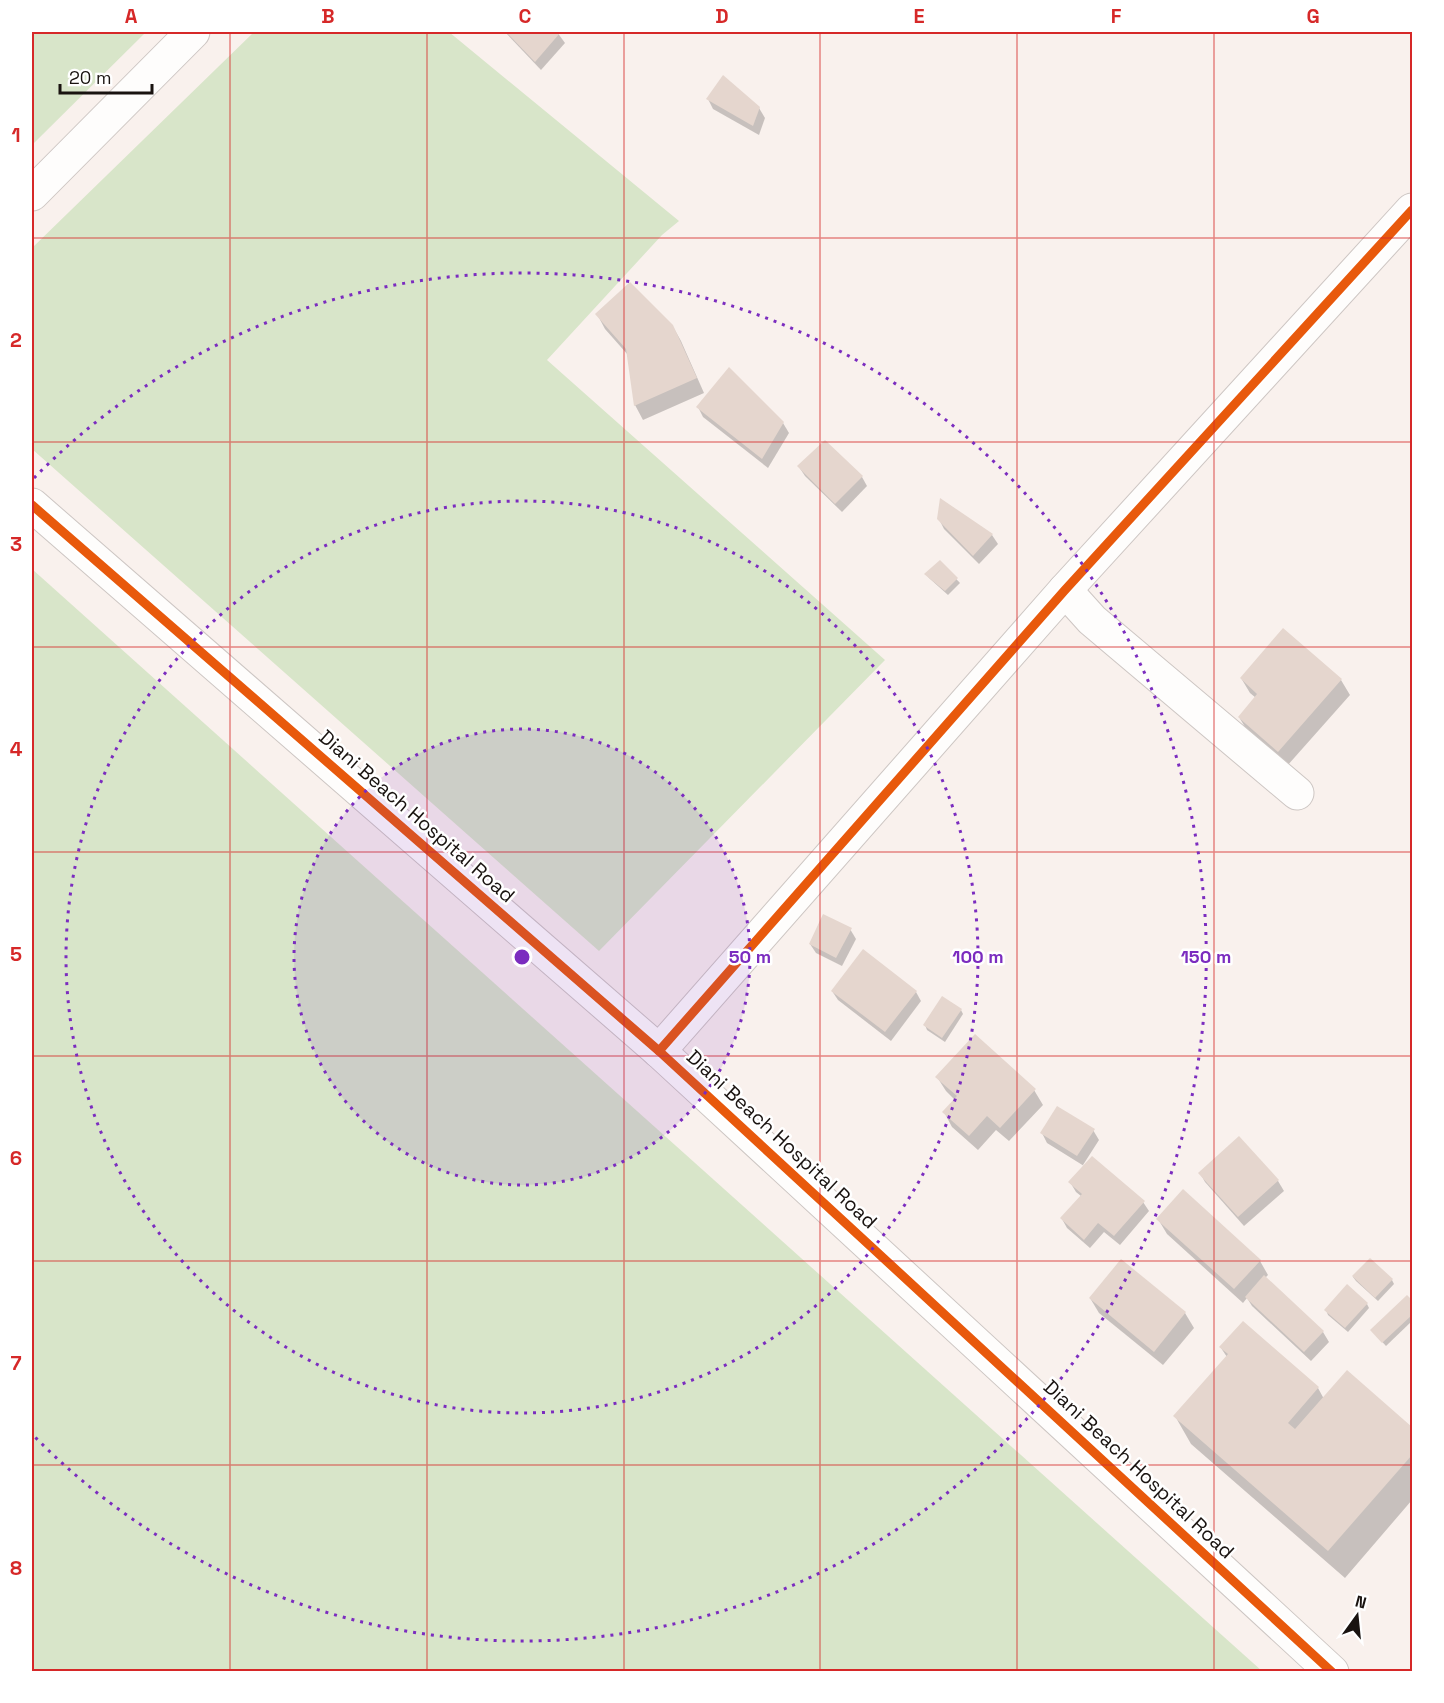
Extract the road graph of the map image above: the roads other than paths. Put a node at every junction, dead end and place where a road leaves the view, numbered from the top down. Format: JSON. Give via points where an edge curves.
{"nodes":[{"id":1,"x":193,"y":32,"type":"edge"},
{"id":2,"x":32,"y":194,"type":"edge"},
{"id":3,"x":1413,"y":210,"type":"edge"},
{"id":4,"x":32,"y":505,"type":"edge"},
{"id":5,"x":1065,"y":590,"type":"junction"},
{"id":6,"x":1297,"y":793,"type":"dead end"},
{"id":7,"x":660,"y":1051,"type":"junction"},
{"id":8,"x":1332,"y":1671,"type":"edge"}],
"edges":[{"from":1,"to":2,"type":"street"},
{"from":3,"to":5,"type":"street"},
{"from":4,"to":7,"type":"street","name":"Diani Beach Hospital Road"},
{"from":5,"to":6,"type":"street","via":[[1092,620]]},
{"from":5,"to":7,"type":"street"},
{"from":7,"to":8,"type":"street","name":"Diani Beach Hospital Road"}]}
